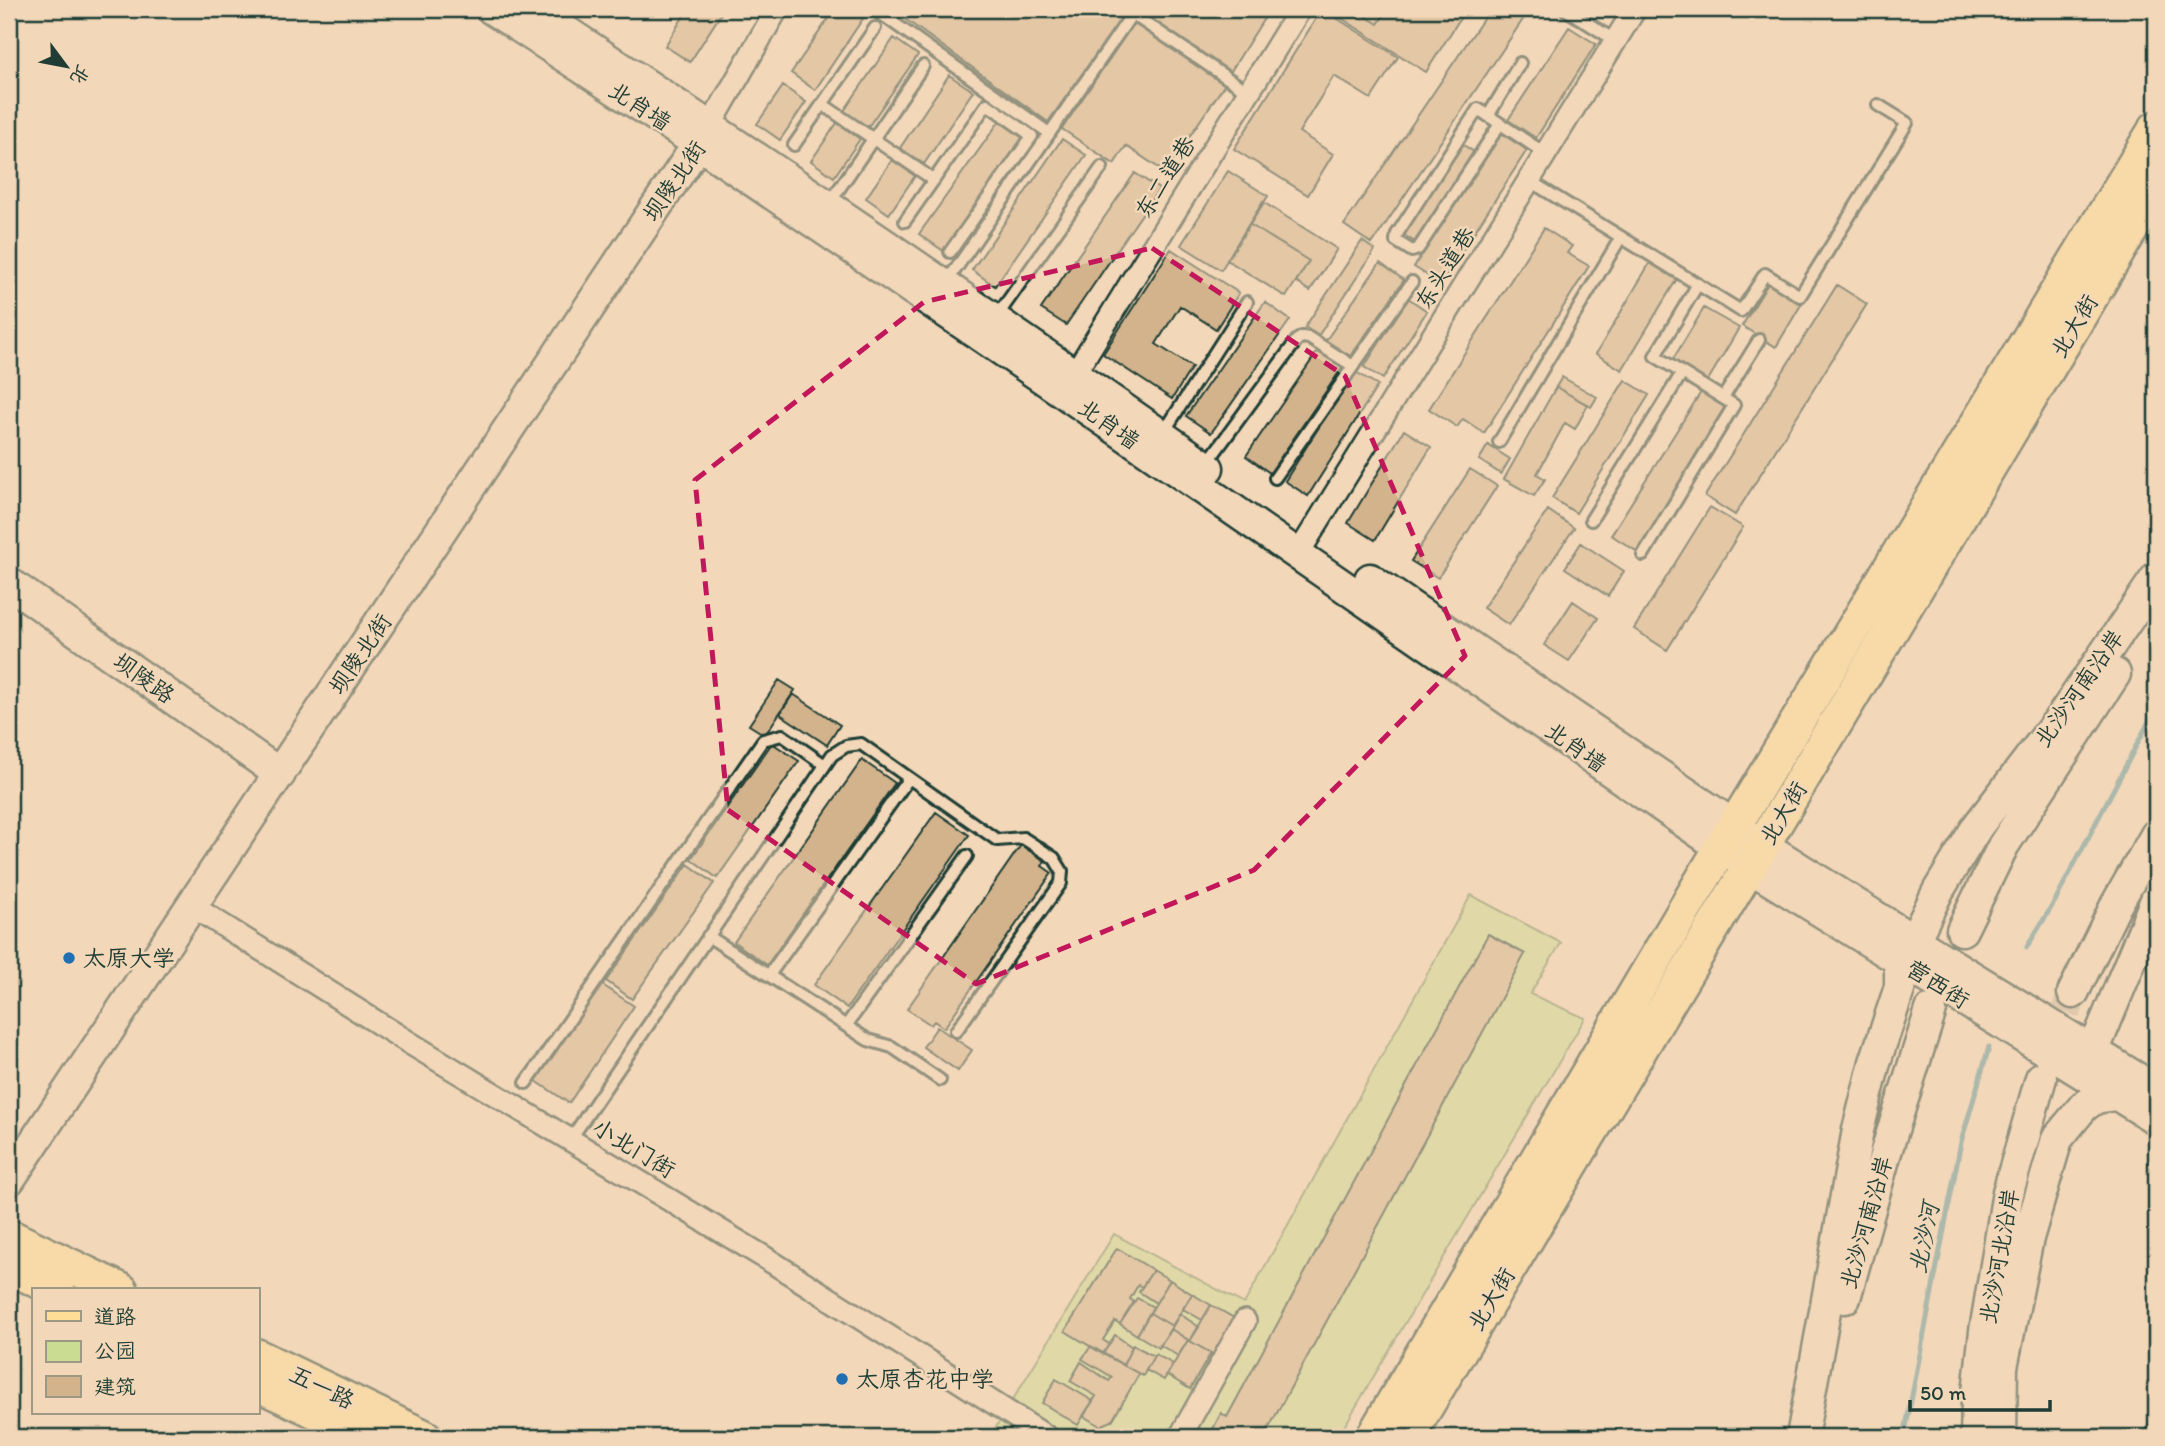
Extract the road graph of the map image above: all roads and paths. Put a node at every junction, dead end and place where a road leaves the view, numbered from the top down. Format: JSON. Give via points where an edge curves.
{"nodes":[{"id":1,"x":492,"y":9,"type":"edge"},
{"id":2,"x":532,"y":9,"type":"edge"},
{"id":3,"x":777,"y":9,"type":"edge"},
{"id":4,"x":874,"y":9,"type":"edge"},
{"id":5,"x":1289,"y":9,"type":"edge"},
{"id":6,"x":1300,"y":9,"type":"edge"},
{"id":7,"x":1565,"y":9,"type":"edge"},
{"id":8,"x":1635,"y":9,"type":"edge"},
{"id":9,"x":1128,"y":11,"type":"edge"},
{"id":10,"x":875,"y":29,"type":"dead end"},
{"id":11,"x":1616,"y":41,"type":"junction"},
{"id":12,"x":1520,"y":63,"type":"dead end"},
{"id":13,"x":923,"y":66,"type":"dead end"},
{"id":14,"x":1244,"y":89,"type":"junction"},
{"id":15,"x":822,"y":104,"type":"junction"},
{"id":16,"x":1878,"y":104,"type":"dead end"},
{"id":17,"x":1488,"y":116,"type":"junction"},
{"id":18,"x":1500,"y":124,"type":"junction"},
{"id":19,"x":2156,"y":128,"type":"edge"},
{"id":20,"x":1049,"y":133,"type":"junction"},
{"id":21,"x":705,"y":135,"type":"junction"},
{"id":22,"x":873,"y":138,"type":"junction"},
{"id":23,"x":794,"y":145,"type":"dead end"},
{"id":24,"x":1546,"y":154,"type":"junction"},
{"id":25,"x":1102,"y":167,"type":"dead end"},
{"id":26,"x":934,"y":180,"type":"junction"},
{"id":27,"x":1530,"y":181,"type":"junction"},
{"id":28,"x":2156,"y":188,"type":"edge"},
{"id":29,"x":828,"y":205,"type":"junction"},
{"id":30,"x":905,"y":221,"type":"dead end"},
{"id":31,"x":1622,"y":237,"type":"junction"},
{"id":32,"x":950,"y":252,"type":"dead end"},
{"id":33,"x":1412,"y":282,"type":"dead end"},
{"id":34,"x":1698,"y":284,"type":"junction"},
{"id":35,"x":945,"y":285,"type":"junction"},
{"id":36,"x":1247,"y":302,"type":"dead end"},
{"id":37,"x":995,"y":319,"type":"junction"},
{"id":38,"x":1759,"y":340,"type":"dead end"},
{"id":39,"x":1353,"y":366,"type":"junction"},
{"id":40,"x":1071,"y":370,"type":"junction"},
{"id":41,"x":1682,"y":373,"type":"junction"},
{"id":42,"x":1723,"y":398,"type":"junction"},
{"id":43,"x":1162,"y":435,"type":"junction"},
{"id":44,"x":1499,"y":442,"type":"dead end"},
{"id":45,"x":1205,"y":465,"type":"junction"},
{"id":46,"x":1275,"y":478,"type":"dead end"},
{"id":47,"x":1591,"y":520,"type":"dead end"},
{"id":48,"x":1303,"y":546,"type":"junction"},
{"id":49,"x":1643,"y":555,"type":"dead end"},
{"id":50,"x":2156,"y":578,"type":"edge"},
{"id":51,"x":9,"y":583,"type":"edge"},
{"id":52,"x":2156,"y":612,"type":"edge"},
{"id":53,"x":825,"y":765,"type":"junction"},
{"id":54,"x":280,"y":774,"type":"junction"},
{"id":55,"x":909,"y":778,"type":"junction"},
{"id":56,"x":2156,"y":835,"type":"edge"},
{"id":57,"x":1728,"y":837,"type":"junction"},
{"id":58,"x":967,"y":856,"type":"dead end"},
{"id":59,"x":1758,"y":857,"type":"junction"},
{"id":60,"x":2156,"y":900,"type":"edge"},
{"id":61,"x":192,"y":906,"type":"junction"},
{"id":62,"x":1962,"y":930,"type":"dead end"},
{"id":63,"x":708,"y":936,"type":"junction"},
{"id":64,"x":1907,"y":951,"type":"junction"},
{"id":65,"x":769,"y":975,"type":"junction"},
{"id":66,"x":1949,"y":992,"type":"junction"},
{"id":67,"x":2073,"y":993,"type":"tunnel mouth"},
{"id":68,"x":846,"y":1026,"type":"junction"},
{"id":69,"x":956,"y":1031,"type":"dead end"},
{"id":70,"x":2043,"y":1036,"type":"junction"},
{"id":71,"x":2093,"y":1052,"type":"junction"},
{"id":72,"x":2041,"y":1078,"type":"tunnel mouth"},
{"id":73,"x":940,"y":1080,"type":"dead end"},
{"id":74,"x":526,"y":1083,"type":"dead end"},
{"id":75,"x":2156,"y":1090,"type":"edge"},
{"id":76,"x":2115,"y":1095,"type":"junction"},
{"id":77,"x":2156,"y":1119,"type":"edge"},
{"id":78,"x":570,"y":1140,"type":"junction"},
{"id":79,"x":9,"y":1180,"type":"edge"},
{"id":80,"x":9,"y":1236,"type":"edge"},
{"id":81,"x":9,"y":1267,"type":"edge"},
{"id":82,"x":54,"y":1288,"type":"edge"},
{"id":83,"x":117,"y":1288,"type":"edge"},
{"id":84,"x":1245,"y":1321,"type":"dead end"},
{"id":85,"x":259,"y":1357,"type":"edge"},
{"id":86,"x":259,"y":1385,"type":"edge"},
{"id":87,"x":371,"y":1437,"type":"edge"},
{"id":88,"x":425,"y":1437,"type":"edge"},
{"id":89,"x":1047,"y":1437,"type":"edge"},
{"id":90,"x":1180,"y":1437,"type":"edge"},
{"id":91,"x":1373,"y":1437,"type":"edge"},
{"id":92,"x":1408,"y":1437,"type":"edge"},
{"id":93,"x":1802,"y":1437,"type":"edge"},
{"id":94,"x":1819,"y":1437,"type":"edge"},
{"id":95,"x":1976,"y":1437,"type":"edge"},
{"id":96,"x":2001,"y":1437,"type":"edge"}],
"edges":[{"from":1,"to":21,"type":"street","name":"北肖墙"},
{"from":2,"to":21,"type":"street"},
{"from":3,"to":21,"type":"street"},
{"from":4,"to":20,"type":"lane"},
{"from":5,"to":14,"type":"street","name":"东二道巷"},
{"from":6,"to":14,"type":"street","name":"东二道巷"},
{"from":7,"to":11,"type":"lane"},
{"from":8,"to":11,"type":"street","name":"东头道巷"},
{"from":9,"to":14,"type":"lane"},
{"from":9,"to":20,"type":"lane"},
{"from":10,"to":15,"type":"lane"},
{"from":11,"to":24,"type":"street","name":"东头道巷"},
{"from":12,"to":17,"type":"lane"},
{"from":13,"to":22,"type":"lane"},
{"from":14,"to":40,"type":"street","name":"东二道巷"},
{"from":15,"to":22,"type":"lane"},
{"from":15,"to":23,"type":"lane"},
{"from":16,"to":34,"type":"lane","via":[[1907,123],[1800,296],[1765,274],[1741,311]]},
{"from":17,"to":18,"type":"lane"},
{"from":17,"to":18,"type":"lane","via":[[1478,109],[1396,241],[1412,251],[1418,249]]},
{"from":18,"to":24,"type":"lane"},
{"from":19,"to":57,"type":"main road"},
{"from":20,"to":35,"type":"lane"},
{"from":21,"to":29,"type":"street"},
{"from":21,"to":48,"type":"street","name":"北肖墙"},
{"from":21,"to":54,"type":"street","name":"坝陵北街"},
{"from":22,"to":26,"type":"lane"},
{"from":22,"to":29,"type":"lane"},
{"from":24,"to":27,"type":"street","name":"东头道巷"},
{"from":25,"to":37,"type":"lane"},
{"from":26,"to":30,"type":"lane"},
{"from":26,"to":32,"type":"lane","via":[[987,104],[1032,136]]},
{"from":27,"to":31,"type":"lane"},
{"from":27,"to":48,"type":"street","name":"东头道巷"},
{"from":28,"to":59,"type":"main road","name":"北大街"},
{"from":29,"to":35,"type":"street"},
{"from":31,"to":34,"type":"lane"},
{"from":31,"to":44,"type":"lane"},
{"from":33,"to":39,"type":"lane"},
{"from":34,"to":41,"type":"lane","via":[[1655,356]]},
{"from":35,"to":37,"type":"street"},
{"from":36,"to":43,"type":"lane"},
{"from":37,"to":40,"type":"street"},
{"from":38,"to":42,"type":"lane"},
{"from":39,"to":45,"type":"lane","via":[[1309,338],[1297,340]]},
{"from":39,"to":46,"type":"lane"},
{"from":40,"to":43,"type":"street"},
{"from":41,"to":42,"type":"lane"},
{"from":41,"to":47,"type":"lane"},
{"from":42,"to":49,"type":"lane","via":[[1734,405]]},
{"from":43,"to":45,"type":"street"},
{"from":45,"to":48,"type":"street"},
{"from":48,"to":57,"type":"street","name":"北肖墙"},
{"from":50,"to":64,"type":"street","name":"北沙河南沿岸","via":[[2062,716],[1977,827]]},
{"from":51,"to":54,"type":"street","name":"坝陵路"},
{"from":52,"to":62,"type":"street","name":"北沙河南沿岸","via":[[2003,846]]},
{"from":53,"to":55,"type":"lane","via":[[846,746],[861,744]]},
{"from":53,"to":63,"type":"lane"},
{"from":53,"to":74,"type":"lane","via":[[782,735],[763,740]]},
{"from":54,"to":61,"type":"street","name":"坝陵北街"},
{"from":55,"to":65,"type":"lane"},
{"from":55,"to":69,"type":"lane","via":[[997,840],[1023,838],[1054,858],[1062,871],[1060,883]]},
{"from":56,"to":67,"type":"street"},
{"from":57,"to":59,"type":"street","name":"营西街"},
{"from":57,"to":91,"type":"main road"},
{"from":58,"to":68,"type":"lane"},
{"from":59,"to":64,"type":"street","name":"营西街"},
{"from":59,"to":92,"type":"main road","name":"北大街"},
{"from":60,"to":71,"type":"street"},
{"from":61,"to":78,"type":"street","name":"小北门街"},
{"from":61,"to":79,"type":"street","name":"坝陵北街"},
{"from":63,"to":65,"type":"lane"},
{"from":63,"to":78,"type":"lane"},
{"from":64,"to":66,"type":"street","name":"营西街"},
{"from":64,"to":93,"type":"street","via":[[1858,1130]]},
{"from":65,"to":68,"type":"lane"},
{"from":66,"to":70,"type":"street","name":"营西街"},
{"from":66,"to":94,"type":"street","name":"北沙河南沿岸","via":[[1886,1152],[1837,1328]]},
{"from":68,"to":73,"type":"lane","via":[[868,1040],[892,1047]]},
{"from":70,"to":71,"type":"street","name":"营西街"},
{"from":70,"to":76,"type":"street","name":"营西街"},
{"from":71,"to":75,"type":"street","name":"营西街"},
{"from":72,"to":95,"type":"street","name":"北沙河北沿岸","via":[[2008,1192],[1985,1331]]},
{"from":76,"to":77,"type":"street","name":"营西街"},
{"from":76,"to":96,"type":"street","via":[[2096,1098],[2084,1106],[2057,1139],[2028,1238],[2002,1367]]},
{"from":78,"to":89,"type":"street","name":"小北门街"},
{"from":80,"to":83,"type":"main road"},
{"from":81,"to":82,"type":"main road"},
{"from":84,"to":90,"type":"street"},
{"from":85,"to":88,"type":"main road","name":"五一路"},
{"from":86,"to":87,"type":"main road","name":"五一路"}]}
